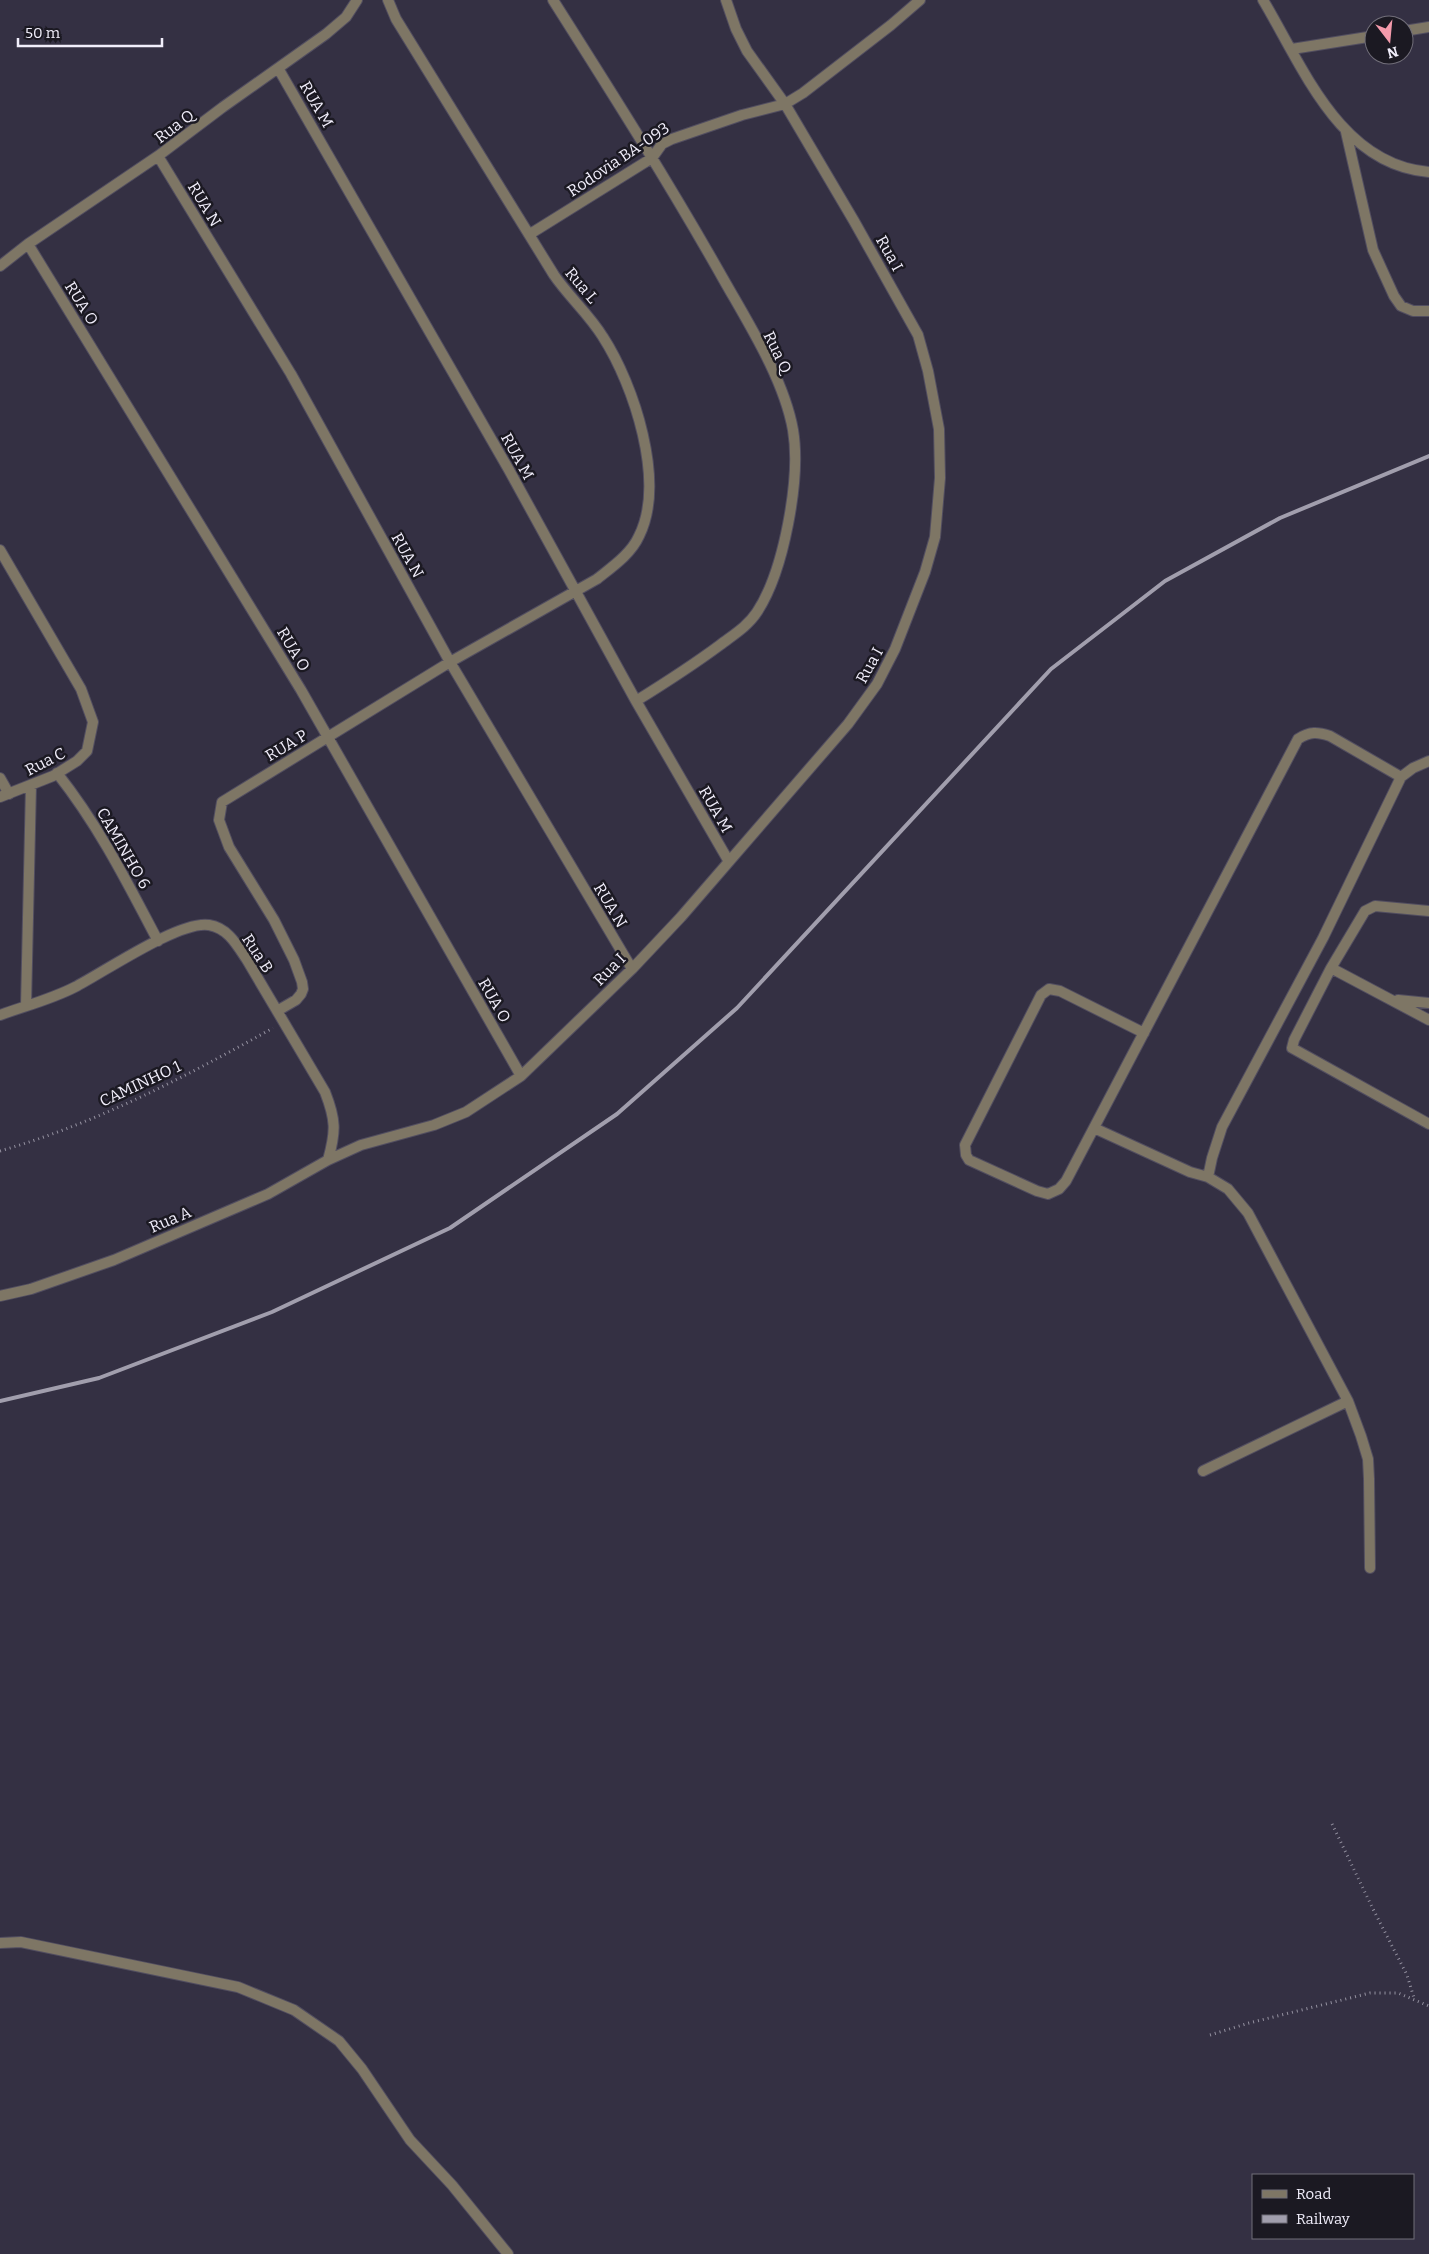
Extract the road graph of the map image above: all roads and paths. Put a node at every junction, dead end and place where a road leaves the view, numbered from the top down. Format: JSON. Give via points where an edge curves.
{"nodes":[{"id":1,"x":357,"y":0,"type":"edge"},
{"id":2,"x":388,"y":0,"type":"edge"},
{"id":3,"x":553,"y":0,"type":"edge"},
{"id":4,"x":726,"y":0,"type":"edge"},
{"id":5,"x":920,"y":0,"type":"edge"},
{"id":6,"x":1263,"y":0,"type":"edge"},
{"id":7,"x":1429,"y":27,"type":"edge"},
{"id":8,"x":1414,"y":29,"type":"edge"},
{"id":9,"x":1364,"y":38,"type":"edge"},
{"id":10,"x":1292,"y":49,"type":"junction"},
{"id":11,"x":278,"y":68,"type":"junction"},
{"id":12,"x":785,"y":104,"type":"junction"},
{"id":13,"x":1346,"y":132,"type":"junction"},
{"id":14,"x":158,"y":156,"type":"junction"},
{"id":15,"x":652,"y":158,"type":"junction"},
{"id":16,"x":1429,"y":172,"type":"edge"},
{"id":17,"x":530,"y":234,"type":"junction"},
{"id":18,"x":28,"y":244,"type":"junction"},
{"id":19,"x":0,"y":266,"type":"edge"},
{"id":20,"x":1429,"y":311,"type":"edge"},
{"id":21,"x":0,"y":550,"type":"edge"},
{"id":22,"x":576,"y":592,"type":"junction"},
{"id":23,"x":450,"y":662,"type":"junction"},
{"id":24,"x":636,"y":701,"type":"junction"},
{"id":25,"x":328,"y":738,"type":"junction"},
{"id":26,"x":1429,"y":761,"type":"edge"},
{"id":27,"x":57,"y":773,"type":"junction"},
{"id":28,"x":1401,"y":777,"type":"junction"},
{"id":29,"x":0,"y":778,"type":"edge"},
{"id":30,"x":31,"y":785,"type":"junction"},
{"id":31,"x":5,"y":795,"type":"edge"},
{"id":32,"x":728,"y":860,"type":"junction"},
{"id":33,"x":1429,"y":911,"type":"edge"},
{"id":34,"x":158,"y":941,"type":"junction"},
{"id":35,"x":1331,"y":968,"type":"junction"},
{"id":36,"x":632,"y":969,"type":"junction"},
{"id":37,"x":1392,"y":1000,"type":"junction"},
{"id":38,"x":1429,"y":1004,"type":"edge"},
{"id":39,"x":26,"y":1006,"type":"junction"},
{"id":40,"x":277,"y":1010,"type":"junction"},
{"id":41,"x":0,"y":1015,"type":"edge"},
{"id":42,"x":1429,"y":1020,"type":"edge"},
{"id":43,"x":284,"y":1022,"type":"junction"},
{"id":44,"x":1144,"y":1033,"type":"junction"},
{"id":45,"x":521,"y":1076,"type":"junction"},
{"id":46,"x":1429,"y":1124,"type":"edge"},
{"id":47,"x":1094,"y":1128,"type":"junction"},
{"id":48,"x":0,"y":1151,"type":"edge"},
{"id":49,"x":344,"y":1152,"type":"joint"},
{"id":50,"x":328,"y":1160,"type":"junction"},
{"id":51,"x":1208,"y":1177,"type":"junction"},
{"id":52,"x":0,"y":1296,"type":"edge"},
{"id":53,"x":1348,"y":1401,"type":"junction"},
{"id":54,"x":1203,"y":1471,"type":"dead end"},
{"id":55,"x":1370,"y":1568,"type":"dead end"},
{"id":56,"x":1332,"y":1824,"type":"dead end"},
{"id":57,"x":0,"y":1943,"type":"edge"},
{"id":58,"x":1414,"y":1998,"type":"junction"},
{"id":59,"x":1429,"y":2006,"type":"edge"},
{"id":60,"x":1210,"y":2035,"type":"dead end"},
{"id":61,"x":508,"y":2254,"type":"edge"}],
"edges":[{"from":1,"to":11,"type":"street","name":"Rua Q","via":[[346,17]]},
{"from":2,"to":17,"type":"street","name":"Rua L","via":[[396,19]]},
{"from":3,"to":15,"type":"street","name":"Rua Q"},
{"from":4,"to":12,"type":"street","name":"Rua I","via":[[747,50]]},
{"from":5,"to":12,"type":"street","name":"Rodovia BA-093"},
{"from":6,"to":10,"type":"street"},
{"from":7,"to":8,"type":"street"},
{"from":9,"to":10,"type":"street"},
{"from":10,"to":13,"type":"street","via":[[1319,97]]},
{"from":11,"to":14,"type":"street","name":"Rua Q"},
{"from":11,"to":22,"type":"street","name":"RUA M"},
{"from":12,"to":15,"type":"street","name":"Rodovia BA-093","via":[[687,132],[662,144]]},
{"from":12,"to":32,"type":"street","name":"Rua I","via":[[918,336],[938,429],[940,478],[935,537],[925,572],[895,649],[877,684],[848,724]]},
{"from":13,"to":16,"type":"street","via":[[1390,163]]},
{"from":13,"to":20,"type":"street","via":[[1374,250],[1394,296],[1401,306],[1413,311]]},
{"from":14,"to":18,"type":"street","name":"Rua Q"},
{"from":14,"to":23,"type":"street","name":"RUA N","via":[[291,374]]},
{"from":15,"to":17,"type":"street","name":"Rodovia BA-093"},
{"from":15,"to":24,"type":"street","name":"Rua Q","via":[[742,312],[783,396],[793,430],[795,470],[779,561],[769,592],[756,613],[742,628],[694,664]]},
{"from":17,"to":22,"type":"street","name":"Rua L","via":[[567,294],[589,316],[616,358],[641,426],[646,451],[648,502],[639,538],[616,564]]},
{"from":18,"to":19,"type":"street","name":"Rua Q"},
{"from":18,"to":25,"type":"street","name":"RUA O"},
{"from":21,"to":27,"type":"street","name":"Rua C","via":[[81,689],[93,722],[88,751]]},
{"from":22,"to":23,"type":"street","name":"RUA P"},
{"from":22,"to":24,"type":"street","name":"RUA M"},
{"from":23,"to":25,"type":"street","name":"RUA P"},
{"from":23,"to":36,"type":"street","name":"RUA N"},
{"from":24,"to":32,"type":"street","name":"RUA M"},
{"from":25,"to":40,"type":"street","name":"RUA P","via":[[227,798],[219,812],[229,847],[274,920],[302,982],[301,994],[296,1000]]},
{"from":25,"to":45,"type":"street","name":"RUA O"},
{"from":26,"to":28,"type":"street"},
{"from":27,"to":30,"type":"street","name":"Rua C"},
{"from":27,"to":34,"type":"street","name":"CAMINHO 6","via":[[84,807],[109,848]]},
{"from":28,"to":44,"type":"street","via":[[1330,736],[1307,733],[1298,739]]},
{"from":28,"to":51,"type":"street","via":[[1323,938],[1222,1127]]},
{"from":29,"to":31,"type":"street"},
{"from":30,"to":31,"type":"street","name":"Rua C"},
{"from":30,"to":39,"type":"street"},
{"from":32,"to":36,"type":"street","name":"Rua I"},
{"from":33,"to":35,"type":"street","via":[[1376,906],[1365,911]]},
{"from":34,"to":39,"type":"street","name":"Rua B","via":[[74,988]]},
{"from":34,"to":40,"type":"street","name":"Rua B","via":[[192,925],[209,925],[224,931],[236,943]]},
{"from":35,"to":37,"type":"street"},
{"from":35,"to":46,"type":"street","via":[[1292,1048]]},
{"from":36,"to":45,"type":"street","name":"Rua I"},
{"from":37,"to":38,"type":"street"},
{"from":37,"to":42,"type":"street"},
{"from":39,"to":41,"type":"street","name":"Rua B"},
{"from":40,"to":43,"type":"street","name":"Rua B"},
{"from":43,"to":48,"type":"path","name":"CAMINHO 1","via":[[155,1092],[85,1123]]},
{"from":43,"to":50,"type":"street","name":"Rua B","via":[[325,1092],[334,1114],[334,1137]]},
{"from":44,"to":47,"type":"street"},
{"from":44,"to":47,"type":"street","via":[[1060,991],[1049,989],[1041,995],[965,1150],[969,1160],[1048,1194],[1066,1181]]},
{"from":45,"to":49,"type":"street","name":"Rua I","via":[[466,1112]]},
{"from":47,"to":51,"type":"street","via":[[1190,1172]]},
{"from":49,"to":50,"type":"street","name":"Rua A"},
{"from":50,"to":52,"type":"street","name":"Rua A","via":[[268,1194],[114,1260],[31,1289]]},
{"from":51,"to":53,"type":"street","via":[[1228,1189],[1248,1213]]},
{"from":53,"to":54,"type":"street"},
{"from":53,"to":55,"type":"street","via":[[1368,1459]]},
{"from":56,"to":58,"type":"path","via":[[1407,1975]]},
{"from":57,"to":61,"type":"street","via":[[21,1942],[238,1988],[294,2010],[338,2041],[362,2069],[410,2140],[452,2185]]},
{"from":58,"to":59,"type":"path"},
{"from":58,"to":60,"type":"path","via":[[1398,1993],[1370,1993]]}]}
